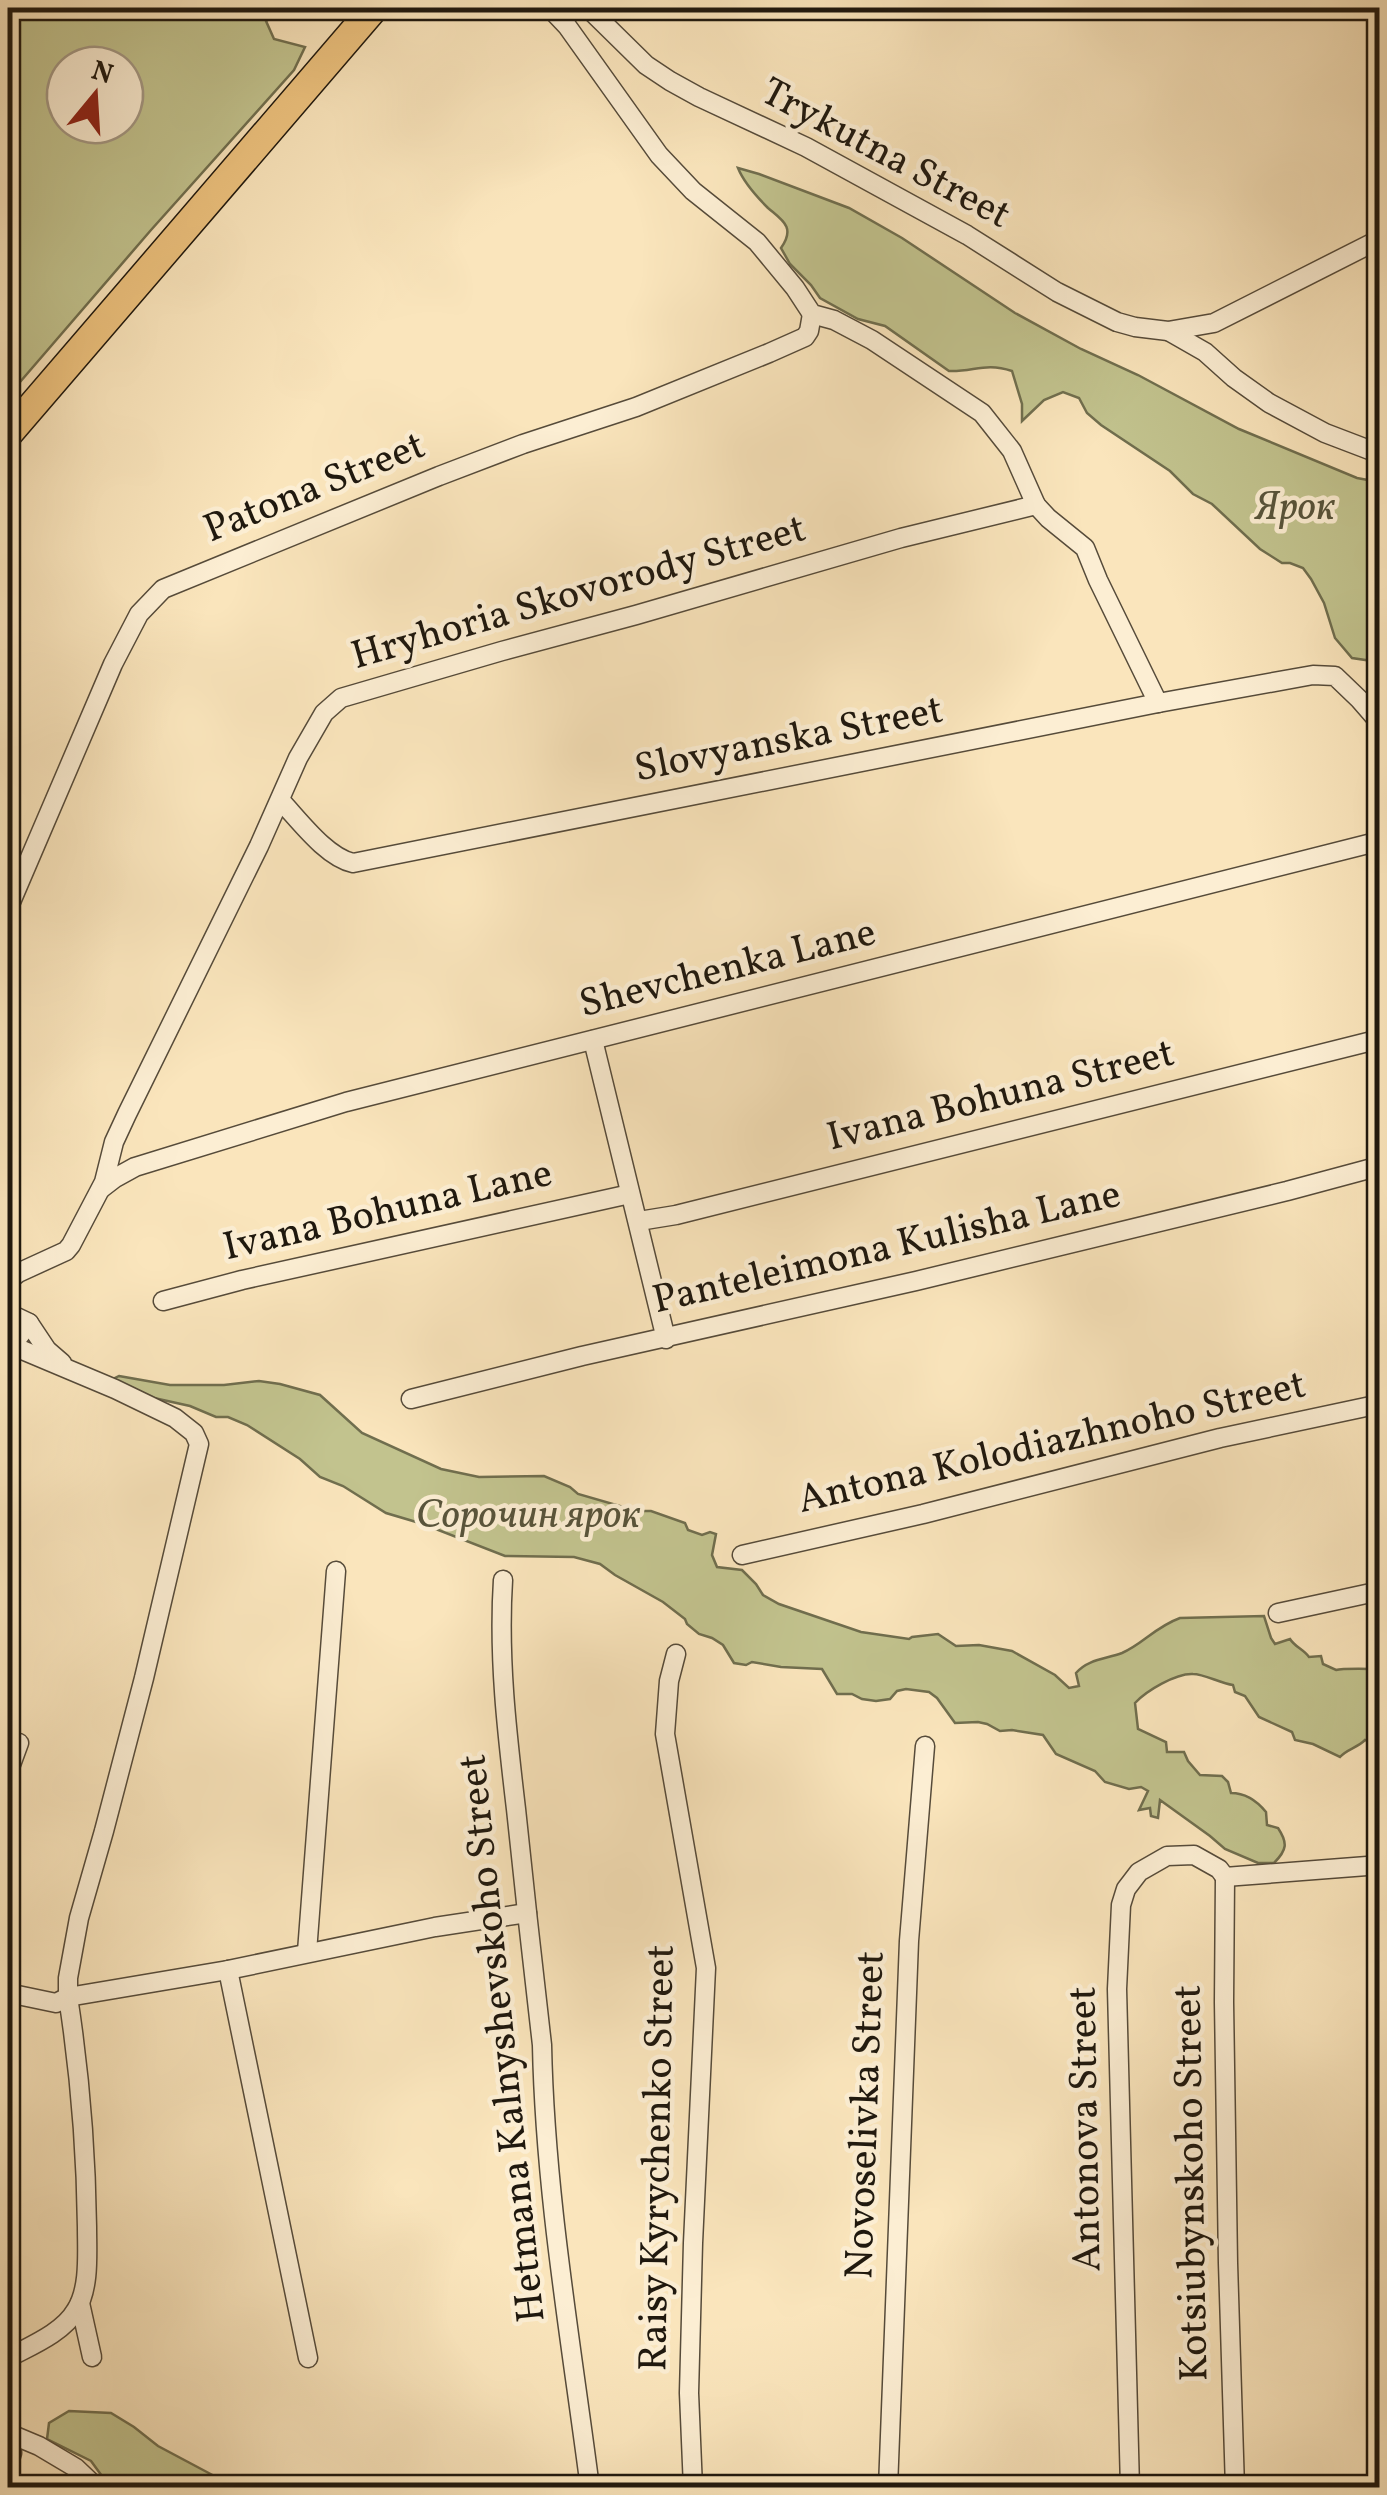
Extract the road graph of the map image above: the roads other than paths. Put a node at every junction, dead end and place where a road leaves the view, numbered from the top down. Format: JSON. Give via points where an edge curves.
{"nodes":[{"id":1,"x":374,"y":8,"type":"edge"},
{"id":2,"x":550,"y":8,"type":"edge"},
{"id":3,"x":588,"y":8,"type":"edge"},
{"id":4,"x":1380,"y":238,"type":"edge"},
{"id":5,"x":812,"y":314,"type":"junction"},
{"id":6,"x":1168,"y":330,"type":"junction"},
{"id":7,"x":8,"y":434,"type":"edge"},
{"id":8,"x":1380,"y":454,"type":"edge"},
{"id":9,"x":1036,"y":505,"type":"junction"},
{"id":10,"x":1158,"y":703,"type":"junction"},
{"id":11,"x":1380,"y":723,"type":"edge"},
{"id":12,"x":280,"y":800,"type":"junction"},
{"id":13,"x":1380,"y":841,"type":"edge"},
{"id":14,"x":8,"y":909,"type":"edge"},
{"id":15,"x":1380,"y":1039,"type":"edge"},
{"id":16,"x":594,"y":1040,"type":"junction"},
{"id":17,"x":1380,"y":1166,"type":"edge"},
{"id":18,"x":102,"y":1188,"type":"junction"},
{"id":19,"x":630,"y":1194,"type":"junction"},
{"id":20,"x":639,"y":1221,"type":"junction"},
{"id":21,"x":8,"y":1281,"type":"edge"},
{"id":22,"x":163,"y":1301,"type":"dead end"},
{"id":23,"x":8,"y":1313,"type":"edge"},
{"id":24,"x":29,"y":1323,"type":"junction"},
{"id":25,"x":666,"y":1339,"type":"junction"},
{"id":26,"x":9,"y":1350,"type":"edge"},
{"id":27,"x":89,"y":1378,"type":"junction"},
{"id":28,"x":411,"y":1399,"type":"dead end"},
{"id":29,"x":1380,"y":1404,"type":"edge"},
{"id":30,"x":742,"y":1555,"type":"dead end"},
{"id":31,"x":336,"y":1571,"type":"dead end"},
{"id":32,"x":503,"y":1580,"type":"dead end"},
{"id":33,"x":1380,"y":1590,"type":"edge"},
{"id":34,"x":1278,"y":1614,"type":"dead end"},
{"id":35,"x":676,"y":1654,"type":"dead end"},
{"id":36,"x":18,"y":1743,"type":"dead end"},
{"id":37,"x":925,"y":1746,"type":"dead end"},
{"id":38,"x":8,"y":1773,"type":"edge"},
{"id":39,"x":1380,"y":1865,"type":"edge"},
{"id":40,"x":1225,"y":1877,"type":"junction"},
{"id":41,"x":527,"y":1913,"type":"junction"},
{"id":42,"x":307,"y":1952,"type":"junction"},
{"id":43,"x":228,"y":1970,"type":"junction"},
{"id":44,"x":8,"y":1992,"type":"edge"},
{"id":45,"x":68,"y":1998,"type":"junction"},
{"id":46,"x":80,"y":2302,"type":"junction"},
{"id":47,"x":8,"y":2358,"type":"edge"},
{"id":48,"x":92,"y":2358,"type":"dead end"},
{"id":49,"x":308,"y":2358,"type":"dead end"},
{"id":50,"x":9,"y":2434,"type":"edge"},
{"id":51,"x":8,"y":2466,"type":"edge"},
{"id":52,"x":97,"y":2488,"type":"edge"},
{"id":53,"x":590,"y":2488,"type":"edge"},
{"id":54,"x":694,"y":2488,"type":"edge"},
{"id":55,"x":888,"y":2488,"type":"edge"},
{"id":56,"x":1130,"y":2488,"type":"edge"},
{"id":57,"x":1235,"y":2488,"type":"edge"}],
"edges":[{"from":1,"to":7,"type":"main road"},
{"from":2,"to":5,"type":"street","via":[[659,155],[756,242]]},
{"from":3,"to":6,"type":"street","name":"Trykutna Street","via":[[670,81],[881,187],[1117,322]]},
{"from":4,"to":6,"type":"street","name":"Trykutna Street","via":[[1214,323]]},
{"from":5,"to":9,"type":"street","via":[[872,340],[982,412],[1012,451]]},
{"from":5,"to":14,"type":"street","name":"Patona Street","via":[[804,337],[769,353],[439,476],[164,589],[139,614],[113,664]]},
{"from":6,"to":8,"type":"street","name":"Trykutna Street","via":[[1269,403]]},
{"from":9,"to":10,"type":"street","via":[[1085,548]]},
{"from":9,"to":12,"type":"street","name":"Hryhoria Skovorody Street","via":[[341,698],[312,732]]},
{"from":10,"to":11,"type":"street","name":"Slovyanska Street","via":[[1313,674],[1336,676]]},
{"from":10,"to":12,"type":"street","name":"Slovyanska Street","via":[[353,863],[332,854]]},
{"from":12,"to":18,"type":"street","name":"Hryhoria Skovorody Street","via":[[114,1142]]},
{"from":13,"to":16,"type":"street","name":"Shevchenka Lane"},
{"from":15,"to":20,"type":"street","name":"Ivana Bohuna Street"},
{"from":16,"to":18,"type":"street","name":"Shevchenka Lane","via":[[309,1113],[135,1167]]},
{"from":16,"to":19,"type":"street"},
{"from":17,"to":25,"type":"street","name":"Panteleimona Kulisha Lane"},
{"from":18,"to":21,"type":"street","name":"Hryhoria Skovorody Street","via":[[66,1251]]},
{"from":19,"to":20,"type":"street"},
{"from":19,"to":22,"type":"street","name":"Ivana Bohuna Lane"},
{"from":20,"to":25,"type":"street"},
{"from":23,"to":24,"type":"street"},
{"from":24,"to":26,"type":"street"},
{"from":24,"to":27,"type":"street","via":[[46,1350]]},
{"from":25,"to":28,"type":"street","name":"Panteleimona Kulisha Lane"},
{"from":26,"to":27,"type":"street"},
{"from":27,"to":45,"type":"street","via":[[183,1422],[199,1444],[78,1918]]},
{"from":29,"to":30,"type":"street","name":"Antona Kolodiazhnoho Street"},
{"from":31,"to":42,"type":"street"},
{"from":32,"to":41,"type":"street","name":"Hetmana Kalnyshevskoho Street","via":[[502,1671]]},
{"from":33,"to":34,"type":"street"},
{"from":35,"to":54,"type":"street","name":"Raisy Kyrychenko Street","via":[[665,1734],[706,1968],[692,2262]]},
{"from":36,"to":38,"type":"street"},
{"from":37,"to":55,"type":"street","name":"Novoselivka Street","via":[[909,1942]]},
{"from":39,"to":40,"type":"street"},
{"from":40,"to":56,"type":"street","name":"Antonova Street","via":[[1194,1855],[1168,1856],[1139,1872],[1122,1898],[1117,1989]]},
{"from":40,"to":57,"type":"street","name":"Kotsiubynskoho Street"},
{"from":41,"to":42,"type":"street"},
{"from":41,"to":53,"type":"street","name":"Hetmana Kalnyshevskoho Street","via":[[551,2184]]},
{"from":42,"to":43,"type":"street"},
{"from":43,"to":45,"type":"street"},
{"from":43,"to":49,"type":"street"},
{"from":44,"to":45,"type":"street","via":[[56,2003]]},
{"from":45,"to":46,"type":"street","via":[[85,2141]]},
{"from":46,"to":47,"type":"street","via":[[64,2323]]},
{"from":46,"to":48,"type":"street"},
{"from":50,"to":51,"type":"street"},
{"from":50,"to":52,"type":"street","via":[[64,2460]]}]}
